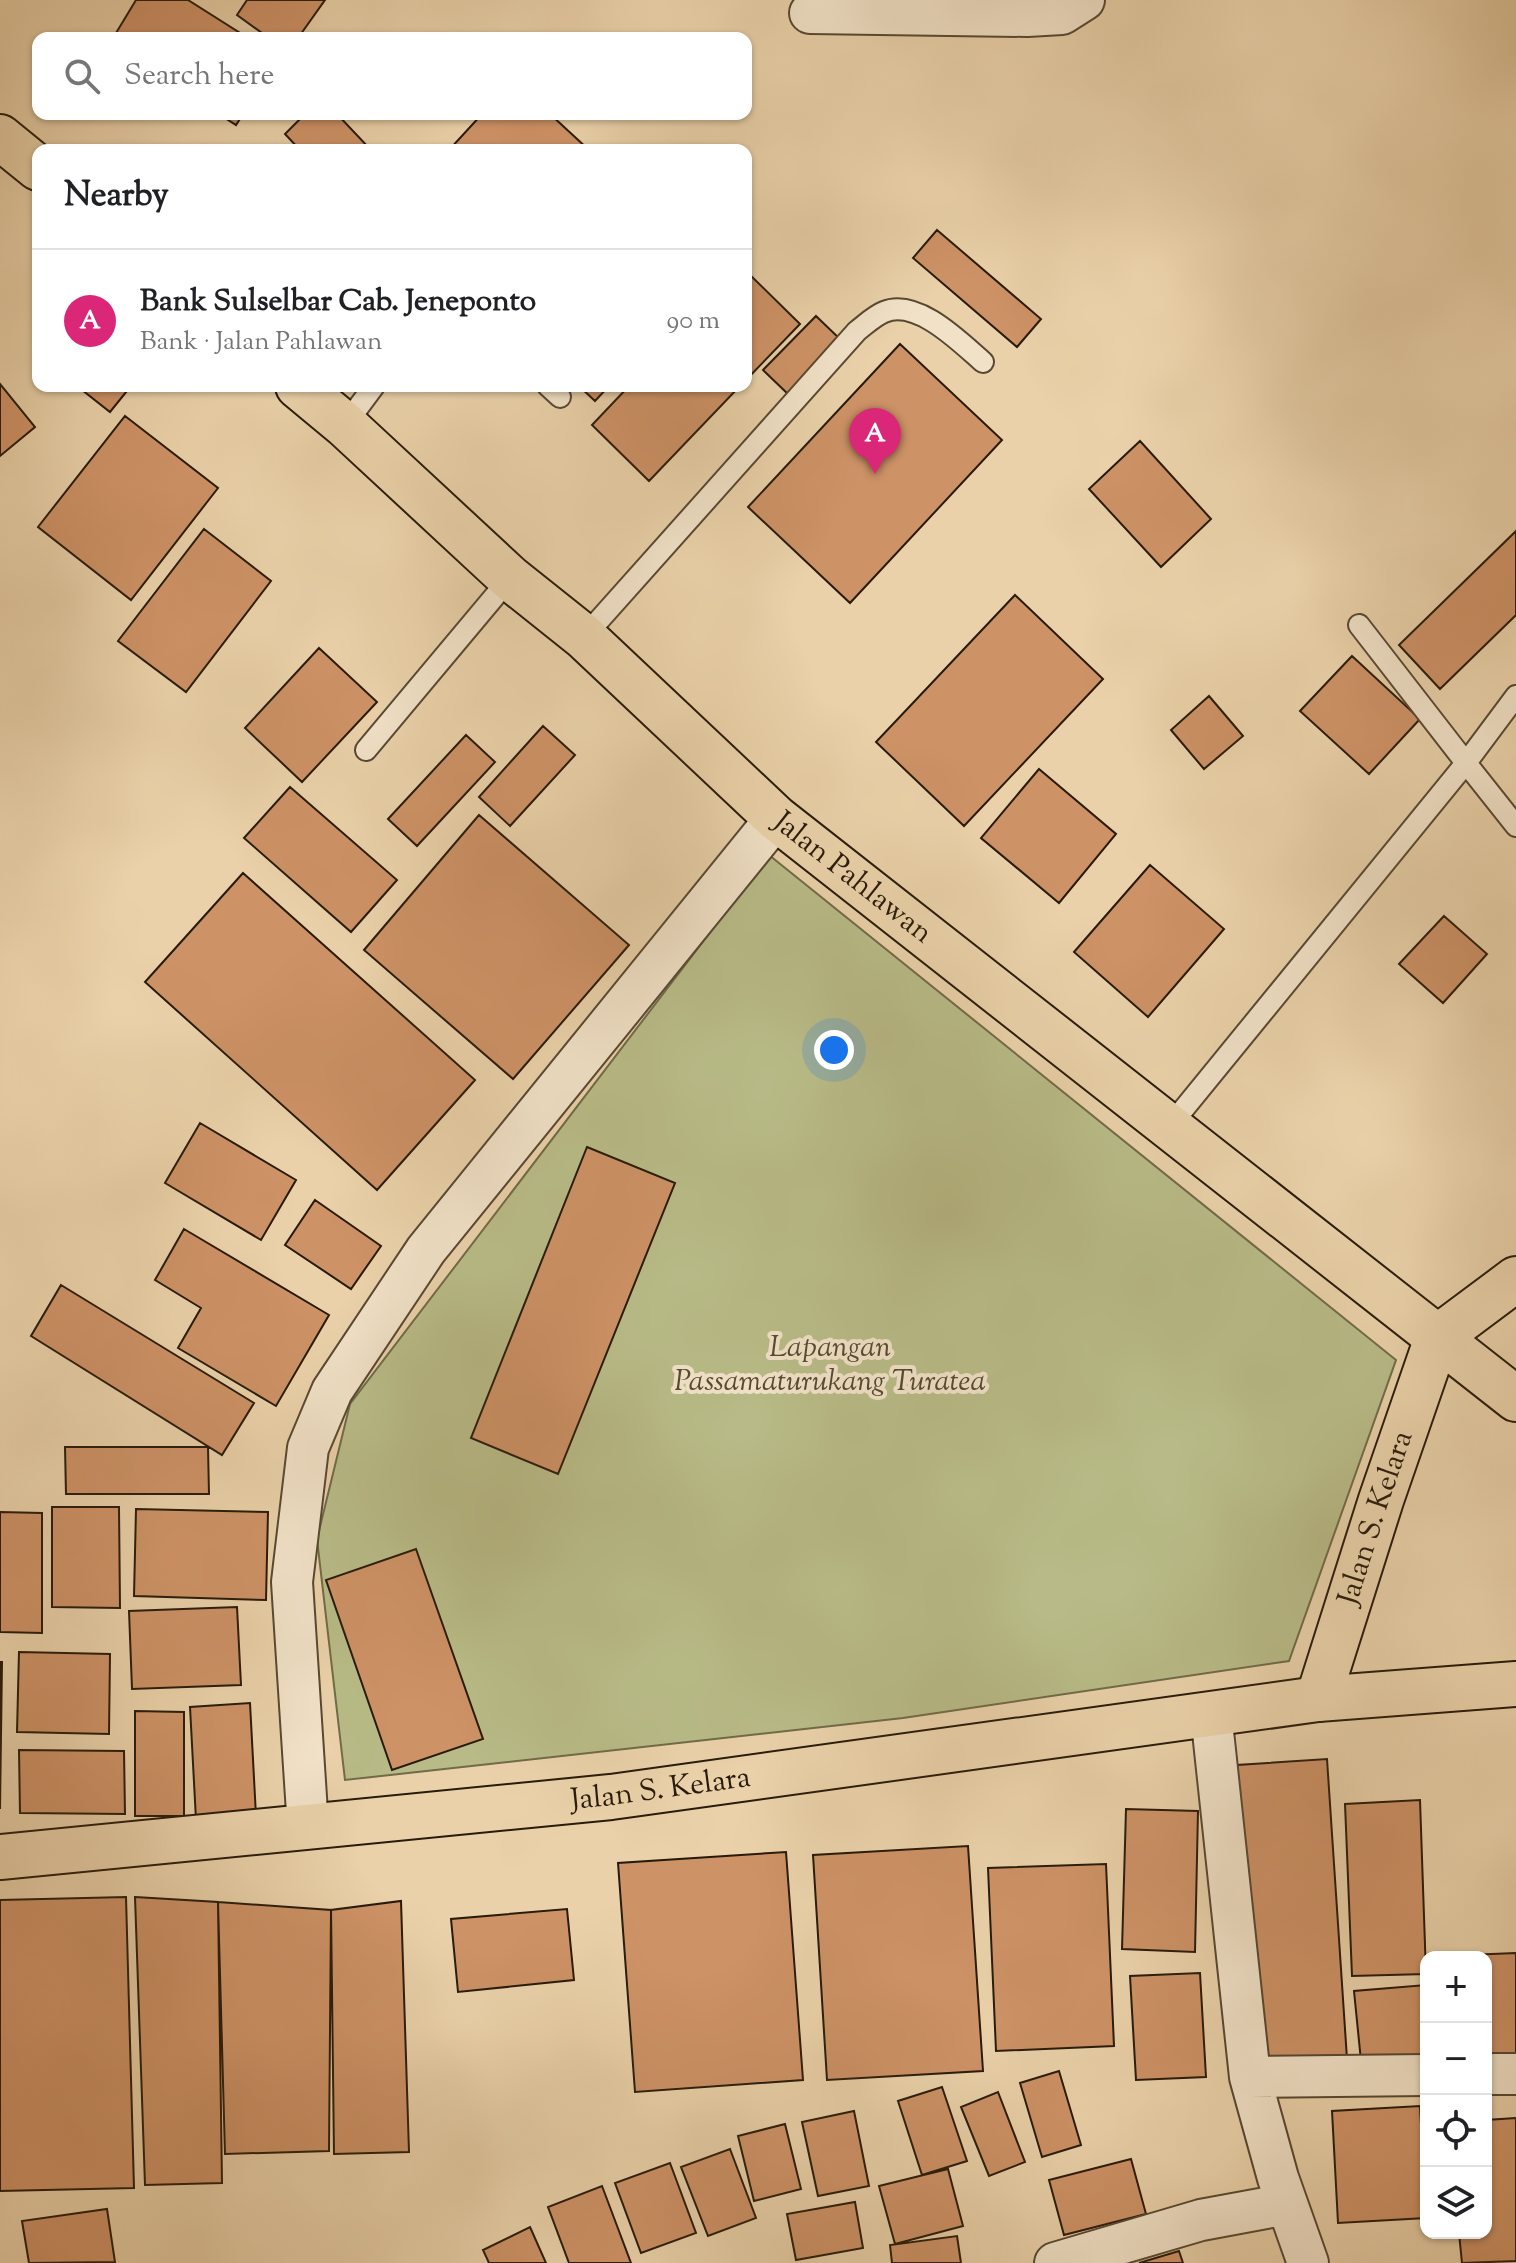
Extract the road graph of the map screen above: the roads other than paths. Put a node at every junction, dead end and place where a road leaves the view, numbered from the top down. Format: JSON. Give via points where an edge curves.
{"nodes":[{"id":1,"x":1084,"y":0,"type":"edge"},
{"id":2,"x":810,"y":13,"type":"dead end"},
{"id":3,"x":0,"y":137,"type":"edge"},
{"id":4,"x":32,"y":163,"type":"edge"},
{"id":5,"x":983,"y":362,"type":"dead end"},
{"id":6,"x":305,"y":392,"type":"edge"},
{"id":7,"x":370,"y":392,"type":"edge"},
{"id":8,"x":345,"y":425,"type":"junction"},
{"id":9,"x":510,"y":578,"type":"junction"},
{"id":10,"x":1359,"y":625,"type":"dead end"},
{"id":11,"x":584,"y":637,"type":"junction"},
{"id":12,"x":1516,"y":696,"type":"edge"},
{"id":13,"x":366,"y":750,"type":"dead end"},
{"id":14,"x":1466,"y":763,"type":"junction"},
{"id":15,"x":776,"y":818,"type":"junction"},
{"id":16,"x":1516,"y":826,"type":"edge"},
{"id":17,"x":1169,"y":1127,"type":"junction"},
{"id":18,"x":1516,"y":1279,"type":"edge"},
{"id":19,"x":1437,"y":1338,"type":"junction"},
{"id":20,"x":1516,"y":1399,"type":"edge"},
{"id":21,"x":1516,"y":1684,"type":"edge"},
{"id":22,"x":1318,"y":1699,"type":"junction"},
{"id":23,"x":1211,"y":1713,"type":"junction"},
{"id":24,"x":308,"y":1828,"type":"junction"},
{"id":25,"x":0,"y":1857,"type":"edge"},
{"id":26,"x":1492,"y":2074,"type":"edge"},
{"id":27,"x":1516,"y":2074,"type":"edge"},
{"id":28,"x":1420,"y":2075,"type":"edge"},
{"id":29,"x":1250,"y":2077,"type":"junction"},
{"id":30,"x":1287,"y":2204,"type":"junction"},
{"id":31,"x":1055,"y":2263,"type":"edge"},
{"id":32,"x":1308,"y":2263,"type":"edge"}],
"edges":[{"from":1,"to":2,"type":"street","via":[[1062,14],[1027,16]]},
{"from":3,"to":4,"type":"main road"},
{"from":5,"to":11,"type":"lane","via":[[933,321],[905,310],[885,312],[857,331]]},
{"from":6,"to":8,"type":"main road","name":"Jalan Pahlawan"},
{"from":7,"to":8,"type":"lane"},
{"from":8,"to":9,"type":"main road","name":"Jalan Pahlawan"},
{"from":9,"to":11,"type":"main road","name":"Jalan Pahlawan"},
{"from":9,"to":13,"type":"lane"},
{"from":10,"to":14,"type":"lane"},
{"from":11,"to":15,"type":"main road","name":"Jalan Pahlawan"},
{"from":12,"to":14,"type":"lane"},
{"from":14,"to":16,"type":"lane"},
{"from":14,"to":17,"type":"lane"},
{"from":15,"to":17,"type":"main road","name":"Jalan Pahlawan"},
{"from":15,"to":24,"type":"street","via":[[426,1250],[332,1391],[308,1448],[292,1582]]},
{"from":17,"to":19,"type":"main road","name":"Jalan Pahlawan"},
{"from":18,"to":19,"type":"main road"},
{"from":19,"to":20,"type":"main road","name":"Jalan Pahlawan"},
{"from":19,"to":22,"type":"main road","name":"Jalan S. Kelara"},
{"from":21,"to":22,"type":"main road","name":"Jalan S. Kelara"},
{"from":22,"to":23,"type":"main road","name":"Jalan S. Kelara"},
{"from":23,"to":24,"type":"main road","name":"Jalan S. Kelara","via":[[611,1797]]},
{"from":23,"to":29,"type":"street"},
{"from":24,"to":25,"type":"main road","name":"Jalan S. Kelara"},
{"from":26,"to":27,"type":"street"},
{"from":28,"to":29,"type":"street"},
{"from":29,"to":30,"type":"street"},
{"from":30,"to":31,"type":"street","via":[[1201,2220]]},
{"from":30,"to":32,"type":"street"}]}
